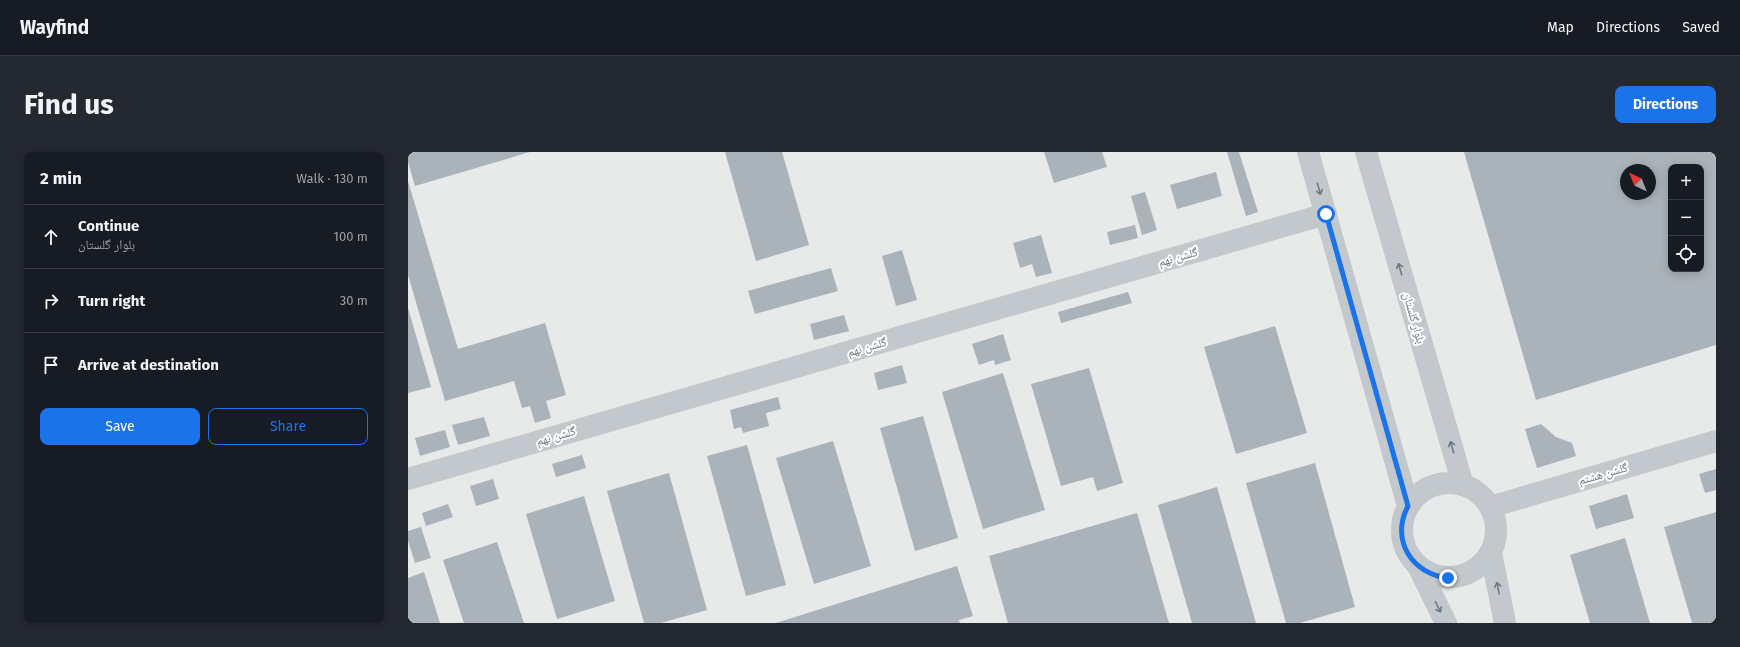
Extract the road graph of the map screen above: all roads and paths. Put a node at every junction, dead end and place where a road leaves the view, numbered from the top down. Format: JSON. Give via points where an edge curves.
{"nodes":[{"id":1,"x":1308,"y":152,"type":"edge"},
{"id":2,"x":1366,"y":152,"type":"edge"},
{"id":3,"x":1326,"y":214,"type":"junction"},
{"id":4,"x":1716,"y":441,"type":"edge"},
{"id":5,"x":408,"y":479,"type":"edge"},
{"id":6,"x":1462,"y":485,"type":"junction"},
{"id":7,"x":1408,"y":506,"type":"junction"},
{"id":8,"x":1490,"y":507,"type":"junction"},
{"id":9,"x":1491,"y":553,"type":"junction"},
{"id":10,"x":1418,"y":566,"type":"junction"},
{"id":11,"x":1446,"y":623,"type":"edge"},
{"id":12,"x":1504,"y":623,"type":"edge"}],
"edges":[{"from":1,"to":3,"type":"street","one_way":true},
{"from":6,"to":2,"type":"street","name":"بلوار گلستان","one_way":true},
{"from":3,"to":5,"type":"street","name":"گلشن نهم"},
{"from":3,"to":7,"type":"street"},
{"from":4,"to":8,"type":"street","name":"گلشن هشتم"},
{"from":6,"to":7,"type":"street","via":[[1445,483],[1428,488]]},
{"from":6,"to":8,"type":"street","via":[[1478,493]]},
{"from":7,"to":10,"type":"street","via":[[1403,520],[1402,538],[1408,554]]},
{"from":8,"to":9,"type":"street","via":[[1496,529],[1496,539]]},
{"from":9,"to":10,"type":"street","via":[[1476,570],[1448,578],[1436,576]]},
{"from":12,"to":9,"type":"street","one_way":true},
{"from":10,"to":11,"type":"street","one_way":true}]}
